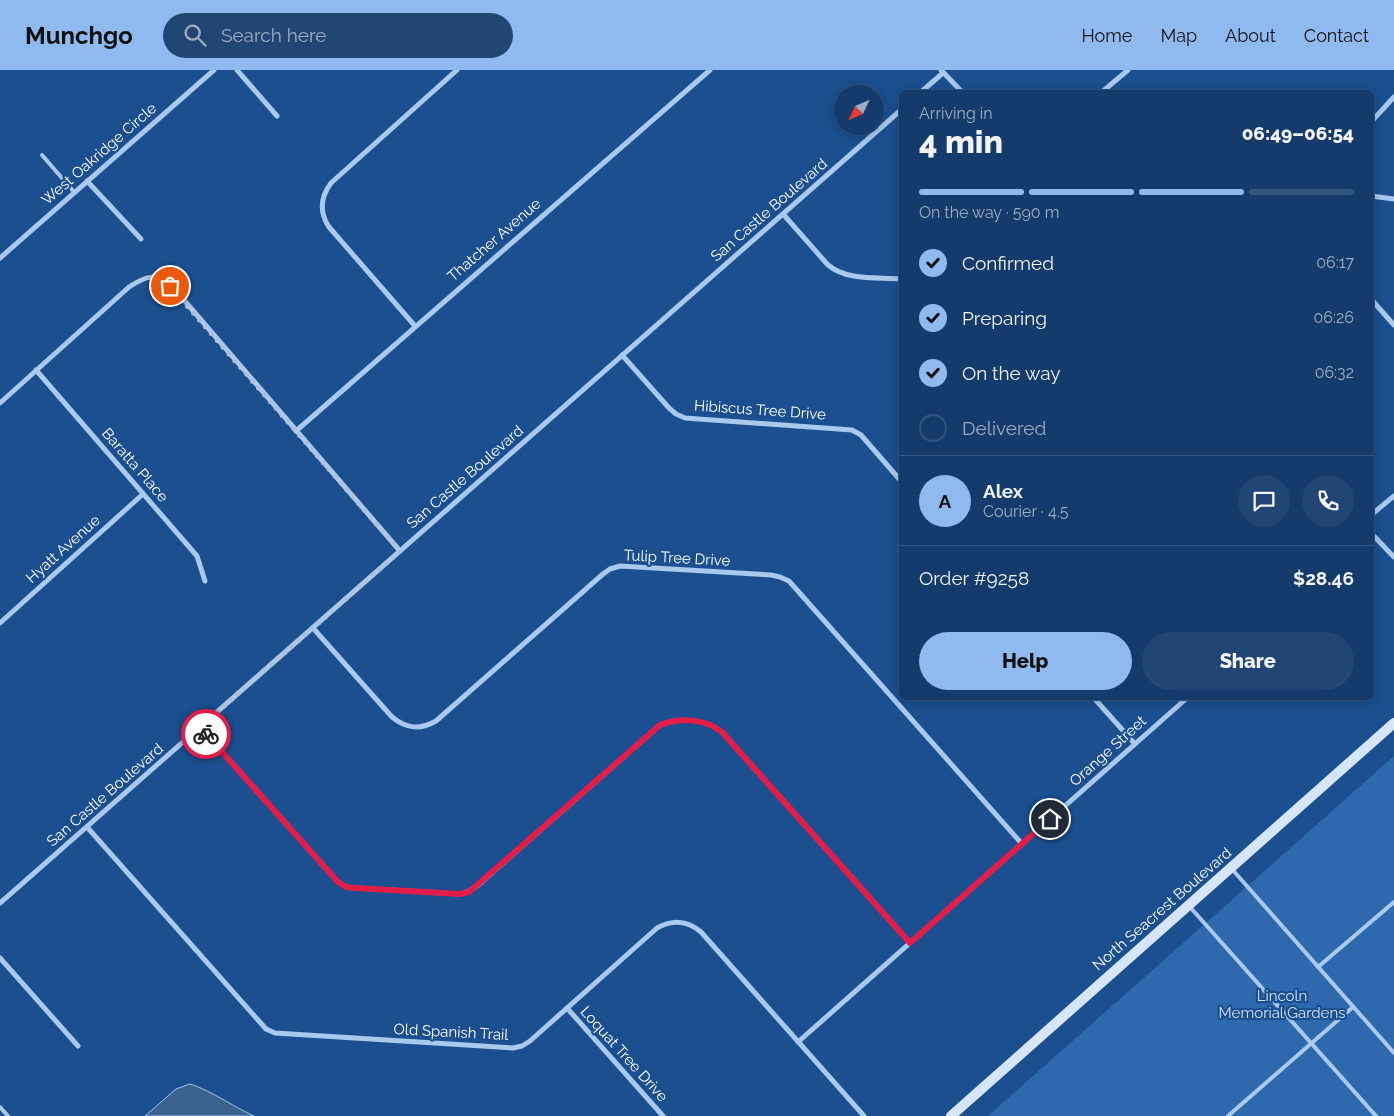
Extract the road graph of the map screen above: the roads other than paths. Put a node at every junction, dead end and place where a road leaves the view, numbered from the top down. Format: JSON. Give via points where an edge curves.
{"nodes":[{"id":1,"x":214,"y":70,"type":"edge"},
{"id":2,"x":237,"y":70,"type":"edge"},
{"id":3,"x":457,"y":70,"type":"edge"},
{"id":4,"x":710,"y":70,"type":"edge"},
{"id":5,"x":1128,"y":70,"type":"edge"},
{"id":6,"x":942,"y":71,"type":"edge"},
{"id":7,"x":923,"y":90,"type":"edge"},
{"id":8,"x":960,"y":90,"type":"edge"},
{"id":9,"x":1104,"y":90,"type":"edge"},
{"id":10,"x":1394,"y":97,"type":"edge"},
{"id":11,"x":899,"y":112,"type":"edge"},
{"id":12,"x":277,"y":116,"type":"dead end"},
{"id":13,"x":1374,"y":119,"type":"edge"},
{"id":14,"x":42,"y":155,"type":"dead end"},
{"id":15,"x":87,"y":181,"type":"junction"},
{"id":16,"x":74,"y":192,"type":"junction"},
{"id":17,"x":1374,"y":196,"type":"edge"},
{"id":18,"x":1394,"y":199,"type":"edge"},
{"id":19,"x":783,"y":214,"type":"junction"},
{"id":20,"x":141,"y":240,"type":"dead end"},
{"id":21,"x":0,"y":258,"type":"edge"},
{"id":22,"x":899,"y":279,"type":"edge"},
{"id":23,"x":1374,"y":302,"type":"edge"},
{"id":24,"x":1394,"y":325,"type":"edge"},
{"id":25,"x":415,"y":326,"type":"junction"},
{"id":26,"x":622,"y":355,"type":"junction"},
{"id":27,"x":36,"y":370,"type":"junction"},
{"id":28,"x":0,"y":403,"type":"edge"},
{"id":29,"x":296,"y":431,"type":"junction"},
{"id":30,"x":899,"y":478,"type":"edge"},
{"id":31,"x":143,"y":494,"type":"junction"},
{"id":32,"x":1394,"y":496,"type":"edge"},
{"id":33,"x":1374,"y":513,"type":"edge"},
{"id":34,"x":1374,"y":536,"type":"edge"},
{"id":35,"x":400,"y":551,"type":"junction"},
{"id":36,"x":1394,"y":558,"type":"edge"},
{"id":37,"x":206,"y":581,"type":"dead end"},
{"id":38,"x":0,"y":623,"type":"edge"},
{"id":39,"x":313,"y":628,"type":"junction"},
{"id":40,"x":1096,"y":700,"type":"edge"},
{"id":41,"x":1185,"y":700,"type":"edge"},
{"id":42,"x":1394,"y":724,"type":"edge"},
{"id":43,"x":200,"y":727,"type":"junction"},
{"id":44,"x":1135,"y":744,"type":"junction"},
{"id":45,"x":87,"y":827,"type":"junction"},
{"id":46,"x":1022,"y":844,"type":"junction"},
{"id":47,"x":1231,"y":868,"type":"junction"},
{"id":48,"x":1394,"y":902,"type":"edge"},
{"id":49,"x":0,"y":904,"type":"edge"},
{"id":50,"x":1189,"y":905,"type":"junction"},
{"id":51,"x":910,"y":943,"type":"junction"},
{"id":52,"x":0,"y":958,"type":"edge"},
{"id":53,"x":1318,"y":967,"type":"junction"},
{"id":54,"x":1354,"y":1007,"type":"junction"},
{"id":55,"x":567,"y":1008,"type":"junction"},
{"id":56,"x":798,"y":1042,"type":"junction"},
{"id":57,"x":1312,"y":1043,"type":"junction"},
{"id":58,"x":78,"y":1046,"type":"dead end"},
{"id":59,"x":1394,"y":1053,"type":"edge"},
{"id":60,"x":0,"y":1107,"type":"edge"},
{"id":61,"x":8,"y":1116,"type":"edge"},
{"id":62,"x":663,"y":1116,"type":"edge"},
{"id":63,"x":864,"y":1116,"type":"edge"},
{"id":64,"x":950,"y":1116,"type":"edge"},
{"id":65,"x":1228,"y":1116,"type":"edge"},
{"id":66,"x":1376,"y":1116,"type":"edge"}],
"edges":[{"from":1,"to":15,"type":"street","name":"West Oakridge Circle"},
{"from":2,"to":12,"type":"street"},
{"from":3,"to":25,"type":"street","via":[[331,184],[322,200],[324,219],[329,227]]},
{"from":4,"to":25,"type":"street","name":"Thatcher Avenue"},
{"from":5,"to":9,"type":"street"},
{"from":6,"to":7,"type":"street"},
{"from":6,"to":8,"type":"street"},
{"from":10,"to":13,"type":"street"},
{"from":11,"to":19,"type":"street","name":"San Castle Boulevard"},
{"from":14,"to":16,"type":"lane"},
{"from":15,"to":16,"type":"street","name":"West Oakridge Circle"},
{"from":15,"to":20,"type":"street"},
{"from":16,"to":21,"type":"street","name":"West Oakridge Circle"},
{"from":17,"to":18,"type":"street"},
{"from":19,"to":22,"type":"street","via":[[836,271],[845,275]]},
{"from":19,"to":26,"type":"street","name":"San Castle Boulevard"},
{"from":23,"to":24,"type":"street"},
{"from":25,"to":29,"type":"street","name":"Thatcher Avenue"},
{"from":26,"to":30,"type":"street","name":"Hibiscus Tree Drive","via":[[668,408],[685,418],[852,430]]},
{"from":26,"to":35,"type":"street","name":"San Castle Boulevard"},
{"from":27,"to":28,"type":"street"},
{"from":27,"to":29,"type":"street","via":[[129,287],[147,277],[156,277],[170,286]]},
{"from":27,"to":31,"type":"street","name":"Baratta Place"},
{"from":29,"to":35,"type":"street"},
{"from":31,"to":37,"type":"street","name":"Baratta Place","via":[[197,556]]},
{"from":31,"to":38,"type":"street","name":"Hyatt Avenue"},
{"from":32,"to":33,"type":"street"},
{"from":34,"to":36,"type":"street"},
{"from":35,"to":39,"type":"street","name":"San Castle Boulevard"},
{"from":39,"to":43,"type":"street","name":"San Castle Boulevard"},
{"from":39,"to":46,"type":"street","name":"Tulip Tree Drive","via":[[392,717],[409,727],[418,728],[436,721],[610,569],[620,566],[780,577],[789,581]]},
{"from":40,"to":44,"type":"street"},
{"from":41,"to":44,"type":"street","name":"Orange Street"},
{"from":42,"to":47,"type":"street","name":"North Seacrest Boulevard"},
{"from":43,"to":45,"type":"street","name":"San Castle Boulevard"},
{"from":43,"to":51,"type":"street","via":[[338,882],[355,888],[460,894],[477,886],[660,725],[679,720],[706,722],[722,732]]},
{"from":44,"to":46,"type":"street","name":"Orange Street"},
{"from":45,"to":49,"type":"street","name":"San Castle Boulevard"},
{"from":45,"to":55,"type":"street","name":"Old Spanish Trail","via":[[266,1028],[275,1033],[513,1048],[530,1041]]},
{"from":46,"to":51,"type":"street","name":"Orange Street"},
{"from":47,"to":50,"type":"street","name":"North Seacrest Boulevard"},
{"from":47,"to":53,"type":"lane"},
{"from":48,"to":53,"type":"lane"},
{"from":50,"to":57,"type":"lane"},
{"from":50,"to":64,"type":"street","name":"North Seacrest Boulevard"},
{"from":51,"to":56,"type":"street","name":"Orange Street"},
{"from":52,"to":58,"type":"street"},
{"from":53,"to":54,"type":"lane"},
{"from":54,"to":57,"type":"lane"},
{"from":54,"to":59,"type":"lane"},
{"from":55,"to":56,"type":"street","name":"Old Spanish Trail","via":[[657,928],[675,921],[685,922],[701,932]]},
{"from":55,"to":62,"type":"street","name":"Loquat Tree Drive"},
{"from":56,"to":63,"type":"street","name":"Old Spanish Trail"},
{"from":57,"to":65,"type":"lane"},
{"from":57,"to":66,"type":"lane"},
{"from":60,"to":61,"type":"lane"}]}
